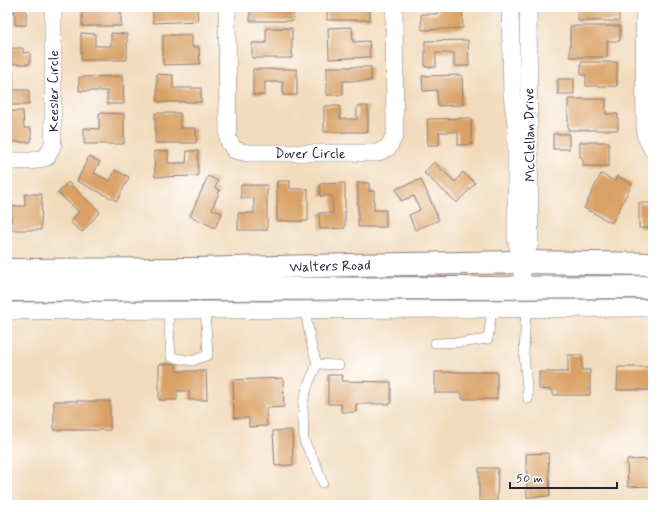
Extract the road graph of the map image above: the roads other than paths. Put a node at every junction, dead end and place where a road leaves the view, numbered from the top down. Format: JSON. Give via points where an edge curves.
{"nodes":[{"id":1,"x":53,"y":7,"type":"edge"},
{"id":2,"x":227,"y":7,"type":"edge"},
{"id":3,"x":394,"y":7,"type":"edge"},
{"id":4,"x":510,"y":7,"type":"edge"},
{"id":5,"x":528,"y":7,"type":"edge"},
{"id":6,"x":644,"y":7,"type":"edge"},
{"id":7,"x":653,"y":150,"type":"edge"},
{"id":8,"x":7,"y":161,"type":"edge"},
{"id":9,"x":522,"y":262,"type":"junction"},
{"id":10,"x":653,"y":264,"type":"edge"},
{"id":11,"x":7,"y":270,"type":"edge"},
{"id":12,"x":522,"y":287,"type":"junction"},
{"id":13,"x":653,"y":287,"type":"edge"},
{"id":14,"x":7,"y":290,"type":"edge"},
{"id":15,"x":526,"y":308,"type":"junction"},
{"id":16,"x":653,"y":308,"type":"edge"},
{"id":17,"x":492,"y":309,"type":"junction"},
{"id":18,"x":168,"y":310,"type":"junction"},
{"id":19,"x":205,"y":310,"type":"junction"},
{"id":20,"x":305,"y":310,"type":"junction"},
{"id":21,"x":7,"y":311,"type":"edge"},
{"id":22,"x":435,"y":343,"type":"dead end"},
{"id":23,"x":317,"y":364,"type":"junction"},
{"id":24,"x":339,"y":366,"type":"dead end"},
{"id":25,"x":528,"y":399,"type":"dead end"},
{"id":26,"x":323,"y":483,"type":"dead end"}],
"edges":[{"from":1,"to":8,"type":"street","name":"Keesler Circle","via":[[54,144],[47,157],[32,161]]},
{"from":2,"to":3,"type":"street","name":"Dover Circle","via":[[228,138],[234,150],[248,153],[377,153],[389,148],[395,134]]},
{"from":4,"to":9,"type":"street","name":"McClellan Drive","via":[[512,95],[516,124],[516,239]]},
{"from":5,"to":9,"type":"street","name":"McClellan Drive","via":[[530,243]]},
{"from":6,"to":7,"type":"street","via":[[645,135]]},
{"from":9,"to":10,"type":"main road","name":"Walters Road"},
{"from":9,"to":11,"type":"main road","name":"Walters Road"},
{"from":9,"to":12,"type":"street","name":"McClellan Drive"},
{"from":12,"to":13,"type":"main road","name":"Walters Road"},
{"from":12,"to":14,"type":"main road","name":"Walters Road"},
{"from":15,"to":16,"type":"street"},
{"from":15,"to":17,"type":"street"},
{"from":15,"to":25,"type":"lane","via":[[524,354]]},
{"from":17,"to":20,"type":"street"},
{"from":17,"to":22,"type":"lane","via":[[488,339]]},
{"from":18,"to":19,"type":"street"},
{"from":18,"to":19,"type":"lane","via":[[171,357],[192,361],[208,355]]},
{"from":18,"to":21,"type":"street"},
{"from":19,"to":20,"type":"street"},
{"from":20,"to":23,"type":"lane"},
{"from":23,"to":24,"type":"lane"},
{"from":23,"to":26,"type":"lane","via":[[303,403],[304,442]]}]}
